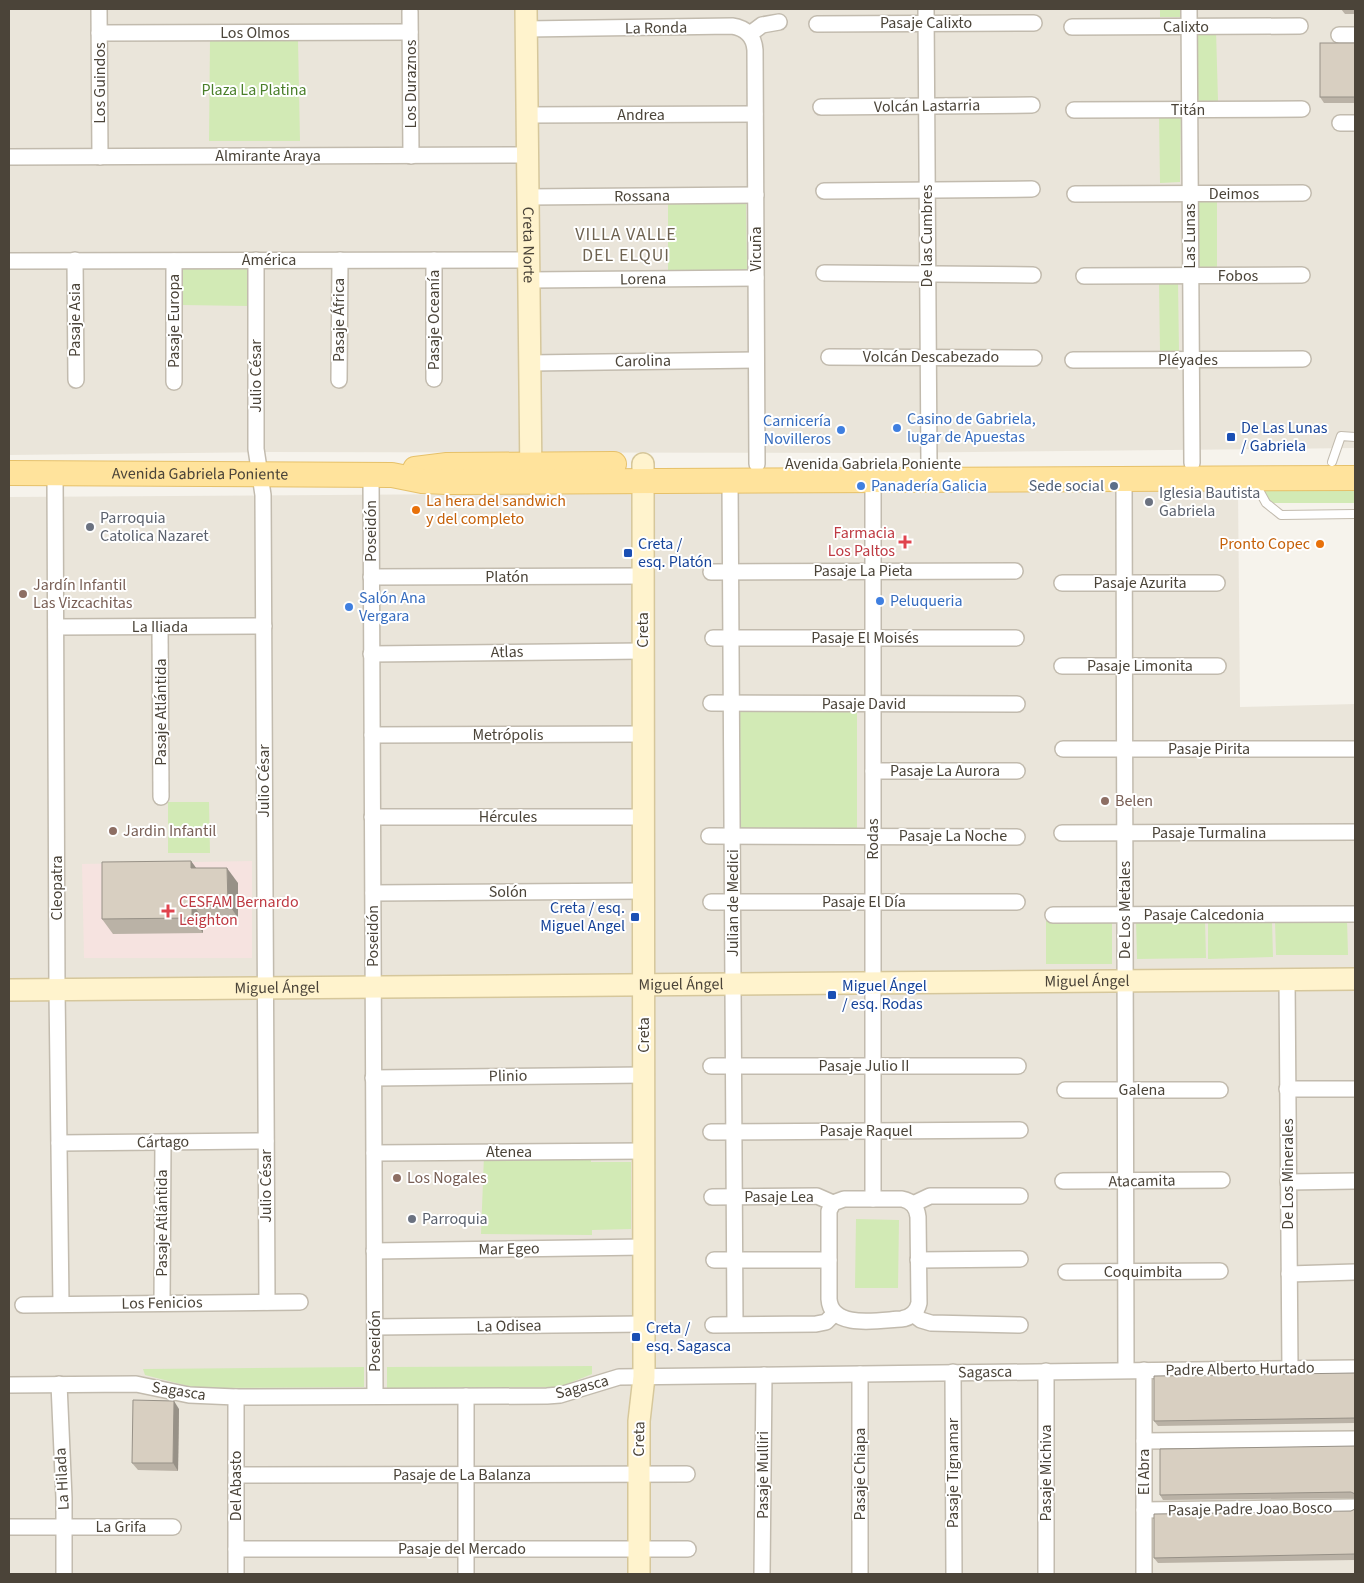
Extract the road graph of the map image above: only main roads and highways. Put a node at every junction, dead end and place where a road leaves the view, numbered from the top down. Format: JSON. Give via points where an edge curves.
{"nodes":[{"id":1,"x":1355,"y":462,"type":"edge"},
{"id":2,"x":9,"y":473,"type":"edge"},
{"id":3,"x":643,"y":473,"type":"junction"},
{"id":4,"x":1355,"y":478,"type":"edge"}],
"edges":[{"from":1,"to":3,"type":"main road","name":"Avenida Gabriela Poniente","via":[[757,464]]},
{"from":2,"to":3,"type":"main road","name":"Avenida Gabriela Poniente","via":[[381,475],[430,466],[531,473]]},
{"from":3,"to":4,"type":"main road","name":"Avenida Gabriela Poniente","via":[[730,481]]}]}
